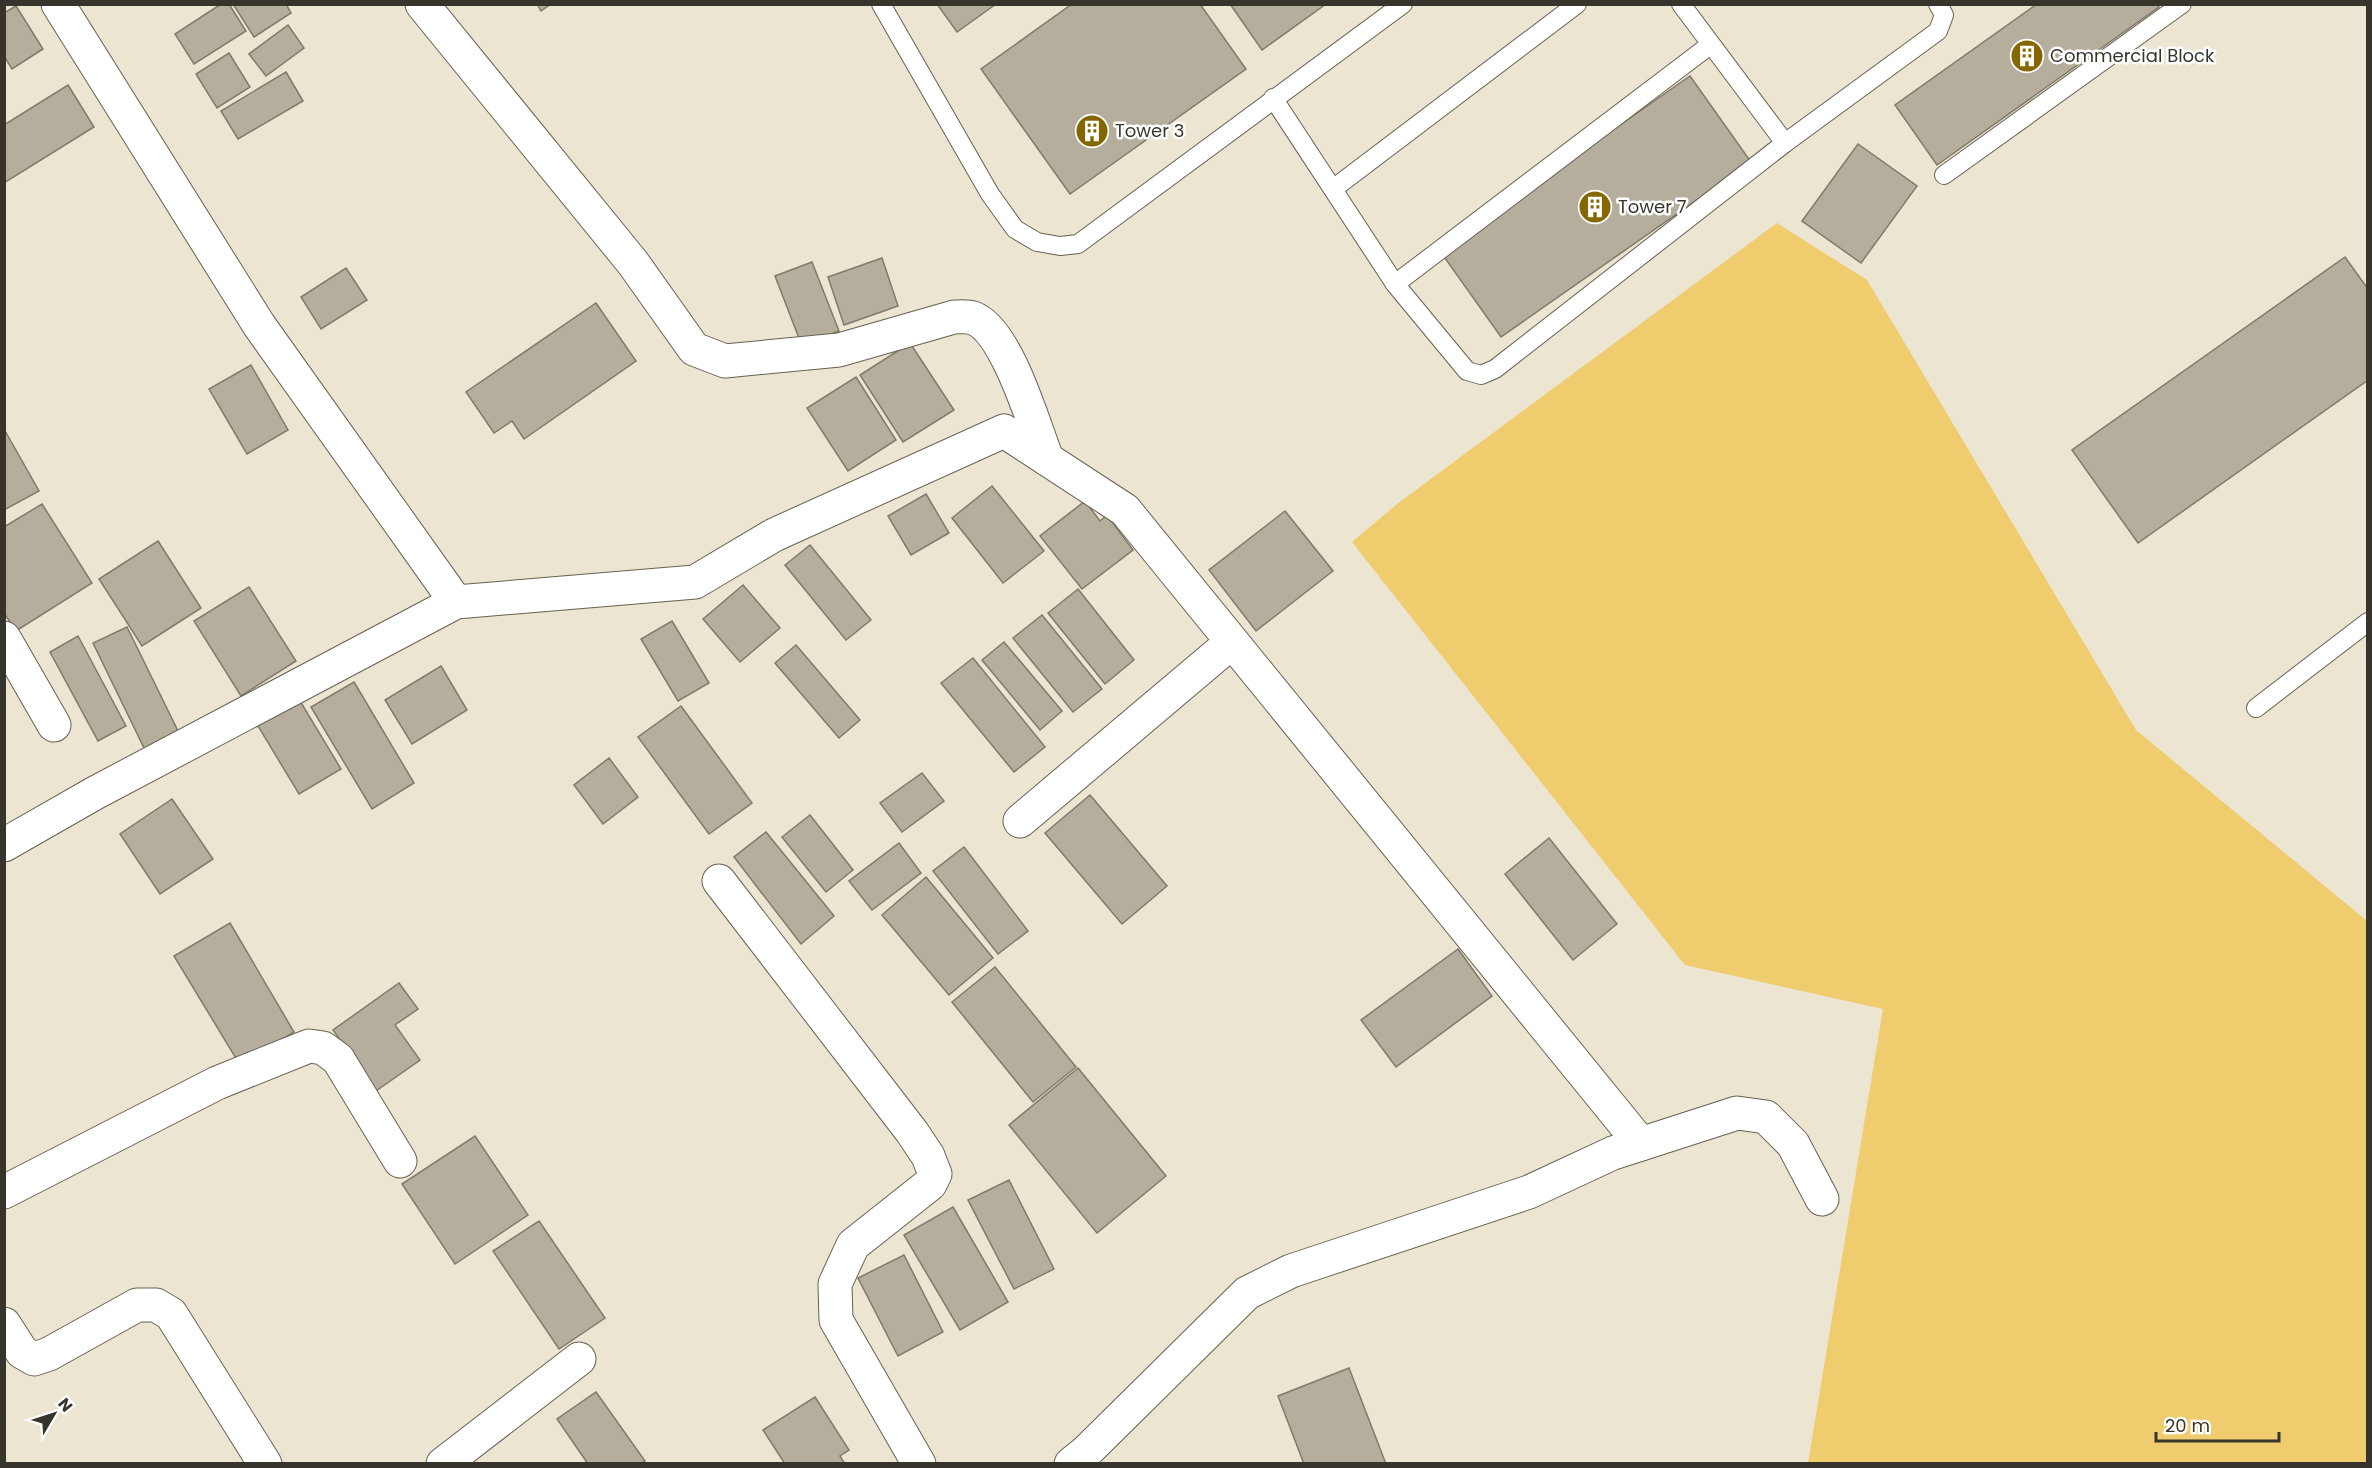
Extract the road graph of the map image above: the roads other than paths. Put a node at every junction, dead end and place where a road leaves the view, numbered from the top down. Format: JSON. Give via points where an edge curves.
{"nodes":[{"id":1,"x":422,"y":4,"type":"edge"},
{"id":2,"x":881,"y":4,"type":"edge"},
{"id":3,"x":1403,"y":4,"type":"edge"},
{"id":4,"x":1577,"y":4,"type":"edge"},
{"id":5,"x":1938,"y":4,"type":"edge"},
{"id":6,"x":2182,"y":4,"type":"edge"},
{"id":7,"x":1682,"y":5,"type":"edge"},
{"id":8,"x":62,"y":6,"type":"edge"},
{"id":9,"x":1710,"y":45,"type":"junction"},
{"id":10,"x":1273,"y":98,"type":"junction"},
{"id":11,"x":1785,"y":143,"type":"junction"},
{"id":12,"x":1944,"y":175,"type":"dead end"},
{"id":13,"x":1333,"y":189,"type":"junction"},
{"id":14,"x":1395,"y":284,"type":"junction"},
{"id":15,"x":1047,"y":459,"type":"junction"},
{"id":16,"x":456,"y":602,"type":"junction"},
{"id":17,"x":2367,"y":622,"type":"edge"},
{"id":18,"x":4,"y":638,"type":"edge"},
{"id":19,"x":1232,"y":642,"type":"junction"},
{"id":20,"x":2256,"y":708,"type":"dead end"},
{"id":21,"x":54,"y":725,"type":"dead end"},
{"id":22,"x":1020,"y":821,"type":"dead end"},
{"id":23,"x":4,"y":844,"type":"edge"},
{"id":24,"x":719,"y":881,"type":"dead end"},
{"id":25,"x":1641,"y":1144,"type":"junction"},
{"id":26,"x":400,"y":1161,"type":"dead end"},
{"id":27,"x":4,"y":1192,"type":"edge"},
{"id":28,"x":1822,"y":1199,"type":"dead end"},
{"id":29,"x":4,"y":1324,"type":"edge"},
{"id":30,"x":579,"y":1359,"type":"dead end"},
{"id":31,"x":265,"y":1464,"type":"edge"},
{"id":32,"x":443,"y":1464,"type":"edge"},
{"id":33,"x":919,"y":1464,"type":"edge"},
{"id":34,"x":1071,"y":1464,"type":"edge"}],
"edges":[{"from":1,"to":15,"type":"street","via":[[633,263],[693,349],[725,361],[839,350],[954,317],[972,318],[1006,352]]},
{"from":2,"to":10,"type":"lane","via":[[990,194],[1015,229],[1037,242],[1078,244]]},
{"from":3,"to":10,"type":"lane"},
{"from":4,"to":13,"type":"lane"},
{"from":5,"to":11,"type":"lane","via":[[1944,15],[1938,31]]},
{"from":6,"to":12,"type":"lane"},
{"from":7,"to":9,"type":"lane"},
{"from":8,"to":16,"type":"street","via":[[259,325]]},
{"from":9,"to":11,"type":"lane"},
{"from":9,"to":14,"type":"lane"},
{"from":10,"to":13,"type":"lane"},
{"from":11,"to":14,"type":"lane","via":[[1495,369],[1481,375],[1467,371]]},
{"from":13,"to":14,"type":"lane"},
{"from":15,"to":16,"type":"street","via":[[1004,431],[774,535],[696,582]]},
{"from":15,"to":19,"type":"street","via":[[1125,510]]},
{"from":16,"to":23,"type":"street"},
{"from":17,"to":20,"type":"lane"},
{"from":18,"to":21,"type":"street"},
{"from":19,"to":22,"type":"street"},
{"from":19,"to":25,"type":"street"},
{"from":24,"to":33,"type":"street","via":[[912,1132],[935,1174],[930,1184],[853,1245],[835,1284],[836,1320]]},
{"from":25,"to":28,"type":"street","via":[[1737,1113],[1766,1117],[1793,1144]]},
{"from":25,"to":34,"type":"street","via":[[1529,1192],[1291,1271],[1247,1293]]},
{"from":26,"to":27,"type":"street","via":[[338,1059],[323,1048],[309,1046],[217,1083]]},
{"from":29,"to":31,"type":"street","via":[[22,1352],[34,1359],[137,1305],[156,1305],[171,1314]]},
{"from":30,"to":32,"type":"street"}]}
